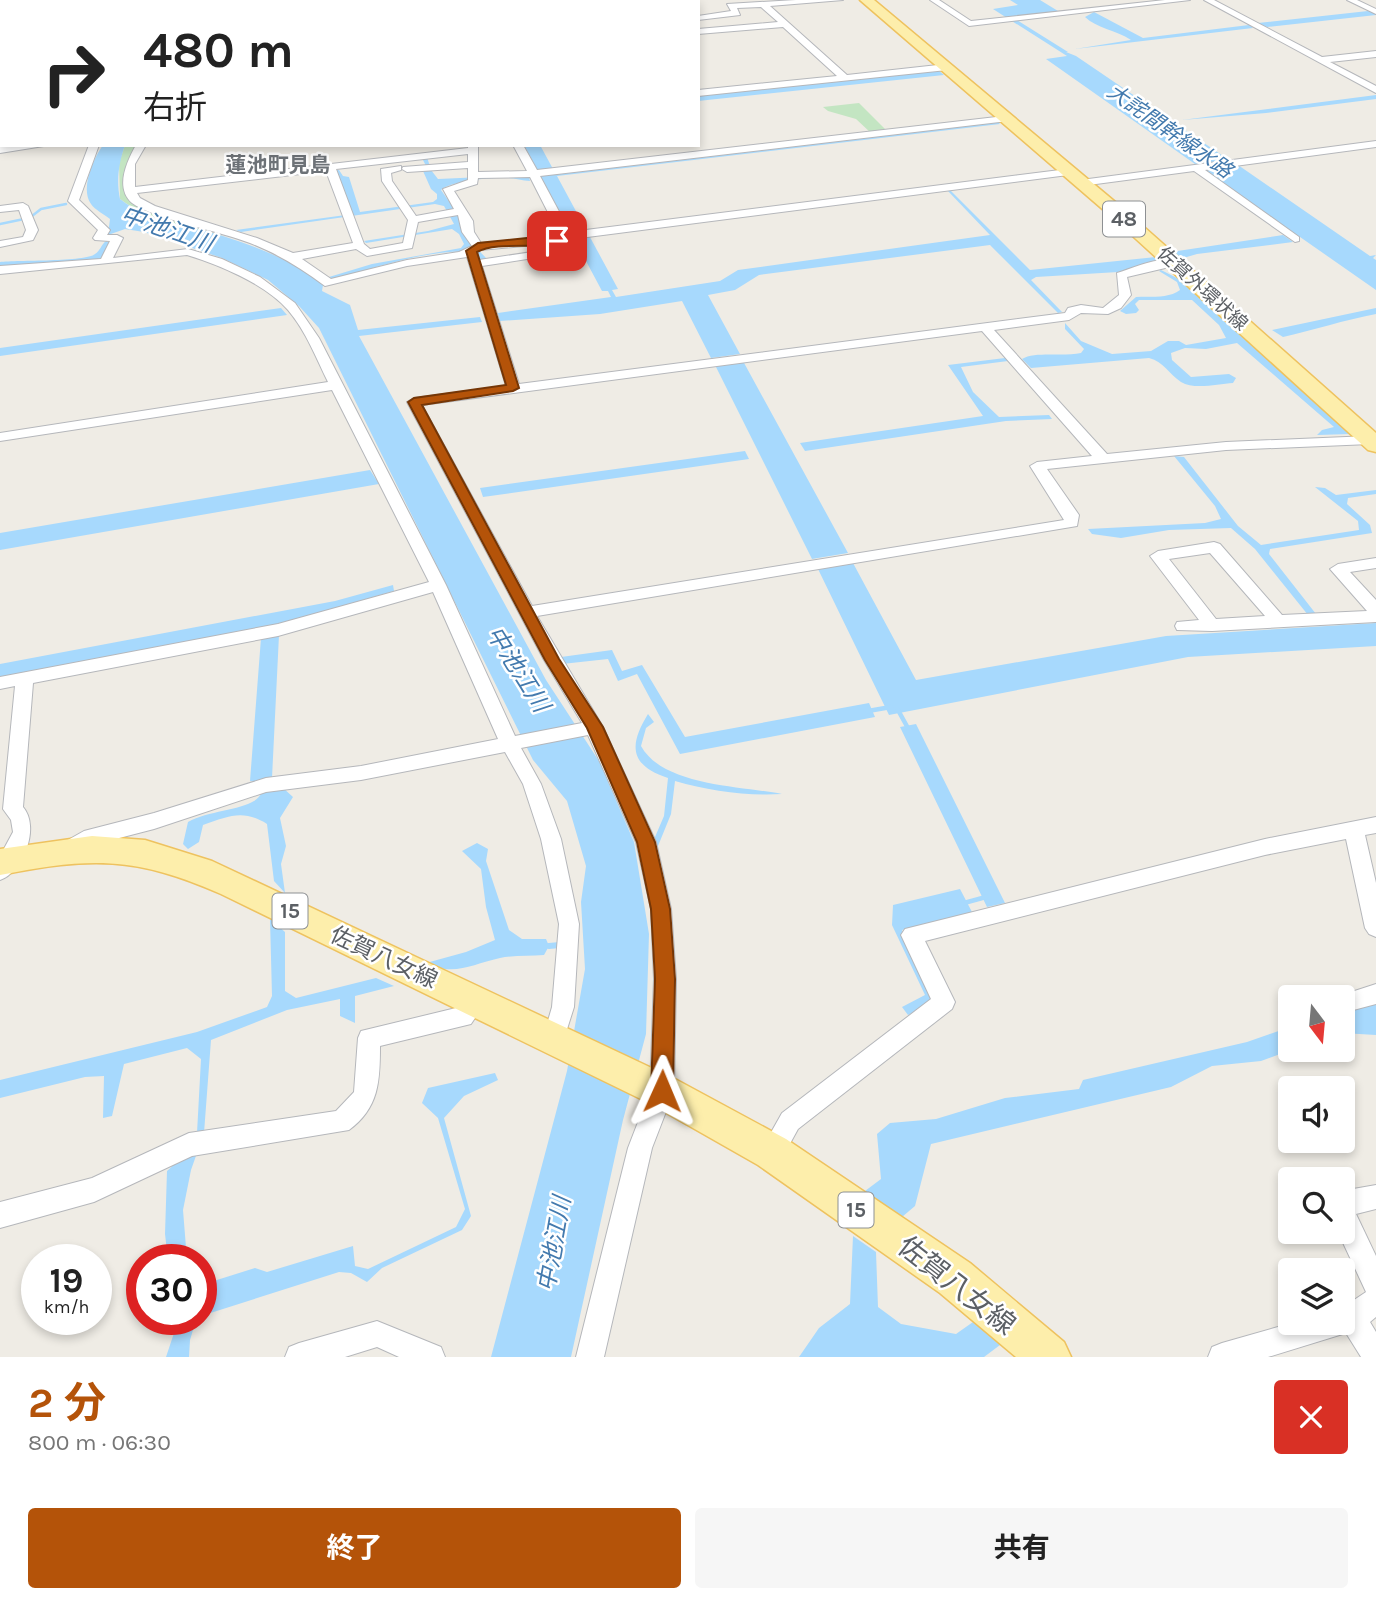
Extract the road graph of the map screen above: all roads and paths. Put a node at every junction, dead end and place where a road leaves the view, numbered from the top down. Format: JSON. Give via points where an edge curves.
{"nodes":[{"id":1,"x":839,"y":0,"type":"edge"},
{"id":2,"x":866,"y":0,"type":"edge"},
{"id":3,"x":934,"y":0,"type":"edge"},
{"id":4,"x":1186,"y":0,"type":"edge"},
{"id":5,"x":1208,"y":0,"type":"edge"},
{"id":6,"x":1351,"y":0,"type":"edge"},
{"id":7,"x":727,"y":3,"type":"edge"},
{"id":8,"x":765,"y":6,"type":"junction"},
{"id":9,"x":1376,"y":12,"type":"edge"},
{"id":10,"x":700,"y":18,"type":"edge"},
{"id":11,"x":785,"y":24,"type":"junction"},
{"id":12,"x":700,"y":32,"type":"edge"},
{"id":13,"x":1376,"y":54,"type":"edge"},
{"id":14,"x":1321,"y":60,"type":"junction"},
{"id":15,"x":947,"y":67,"type":"junction"},
{"id":16,"x":845,"y":78,"type":"junction"},
{"id":17,"x":1376,"y":90,"type":"edge"},
{"id":18,"x":700,"y":93,"type":"edge"},
{"id":19,"x":1005,"y":119,"type":"junction"},
{"id":20,"x":1376,"y":144,"type":"edge"},
{"id":21,"x":27,"y":147,"type":"edge"},
{"id":22,"x":93,"y":147,"type":"edge"},
{"id":23,"x":140,"y":147,"type":"edge"},
{"id":24,"x":520,"y":147,"type":"edge"},
{"id":25,"x":473,"y":148,"type":"edge"},
{"id":26,"x":0,"y":150,"type":"edge"},
{"id":27,"x":394,"y":164,"type":"junction"},
{"id":28,"x":330,"y":167,"type":"junction"},
{"id":29,"x":1195,"y":167,"type":"junction"},
{"id":30,"x":543,"y":172,"type":"junction"},
{"id":31,"x":473,"y":175,"type":"junction"},
{"id":32,"x":1075,"y":177,"type":"junction"},
{"id":33,"x":129,"y":191,"type":"junction"},
{"id":34,"x":0,"y":209,"type":"edge"},
{"id":35,"x":460,"y":211,"type":"junction"},
{"id":36,"x":413,"y":220,"type":"junction"},
{"id":37,"x":574,"y":236,"type":"junction"},
{"id":38,"x":1294,"y":238,"type":"dead end"},
{"id":39,"x":0,"y":243,"type":"edge"},
{"id":40,"x":359,"y":245,"type":"junction"},
{"id":41,"x":475,"y":254,"type":"junction"},
{"id":42,"x":292,"y":257,"type":"junction"},
{"id":43,"x":400,"y":258,"type":"junction"},
{"id":44,"x":105,"y":262,"type":"junction"},
{"id":45,"x":1174,"y":263,"type":"junction"},
{"id":46,"x":0,"y":270,"type":"edge"},
{"id":47,"x":985,"y":327,"type":"junction"},
{"id":48,"x":336,"y":385,"type":"junction"},
{"id":49,"x":513,"y":388,"type":"junction"},
{"id":50,"x":0,"y":437,"type":"edge"},
{"id":51,"x":1373,"y":442,"type":"edge"},
{"id":52,"x":1102,"y":459,"type":"junction"},
{"id":53,"x":1376,"y":563,"type":"edge"},
{"id":54,"x":438,"y":585,"type":"junction"},
{"id":55,"x":527,"y":612,"type":"junction"},
{"id":56,"x":1376,"y":613,"type":"edge"},
{"id":57,"x":1278,"y":621,"type":"junction"},
{"id":58,"x":1212,"y":625,"type":"junction"},
{"id":59,"x":1183,"y":626,"type":"dead end"},
{"id":60,"x":25,"y":678,"type":"junction"},
{"id":61,"x":0,"y":683,"type":"edge"},
{"id":62,"x":592,"y":727,"type":"junction"},
{"id":63,"x":509,"y":743,"type":"junction"},
{"id":64,"x":1376,"y":825,"type":"edge"},
{"id":65,"x":1354,"y":830,"type":"junction"},
{"id":66,"x":72,"y":848,"type":"junction"},
{"id":67,"x":3,"y":864,"type":"edge"},
{"id":68,"x":1376,"y":928,"type":"edge"},
{"id":69,"x":1376,"y":994,"type":"edge"},
{"id":70,"x":476,"y":1000,"type":"junction"},
{"id":71,"x":1355,"y":1000,"type":"edge"},
{"id":72,"x":559,"y":1040,"type":"junction"},
{"id":73,"x":656,"y":1088,"type":"junction"},
{"id":74,"x":772,"y":1152,"type":"junction"},
{"id":75,"x":1376,"y":1197,"type":"edge"},
{"id":76,"x":1355,"y":1201,"type":"edge"},
{"id":77,"x":0,"y":1215,"type":"edge"},
{"id":78,"x":1355,"y":1240,"type":"edge"},
{"id":79,"x":1376,"y":1285,"type":"edge"},
{"id":80,"x":1376,"y":1301,"type":"edge"},
{"id":81,"x":1355,"y":1314,"type":"edge"},
{"id":82,"x":1355,"y":1333,"type":"edge"},
{"id":83,"x":1297,"y":1335,"type":"edge"},
{"id":84,"x":299,"y":1357,"type":"edge"},
{"id":85,"x":431,"y":1357,"type":"edge"},
{"id":86,"x":590,"y":1357,"type":"edge"},
{"id":87,"x":1049,"y":1357,"type":"edge"},
{"id":88,"x":1222,"y":1357,"type":"edge"},
{"id":89,"x":1376,"y":1357,"type":"edge"}],
"edges":[{"from":1,"to":8,"type":"street"},
{"from":2,"to":15,"type":"main road","name":"佐賀外環状線","number":"48"},
{"from":3,"to":4,"type":"street","via":[[969,24]]},
{"from":5,"to":14,"type":"street"},
{"from":6,"to":9,"type":"street"},
{"from":7,"to":8,"type":"street"},
{"from":7,"to":10,"type":"street","via":[[737,13]]},
{"from":8,"to":11,"type":"street"},
{"from":11,"to":12,"type":"street"},
{"from":11,"to":16,"type":"street"},
{"from":13,"to":14,"type":"street"},
{"from":14,"to":17,"type":"street"},
{"from":15,"to":16,"type":"street"},
{"from":15,"to":19,"type":"main road","name":"佐賀外環状線","number":"48"},
{"from":16,"to":18,"type":"street"},
{"from":19,"to":30,"type":"street"},
{"from":19,"to":32,"type":"main road","name":"佐賀外環状線","number":"48"},
{"from":20,"to":29,"type":"street"},
{"from":21,"to":26,"type":"street"},
{"from":22,"to":44,"type":"street","via":[[74,201],[100,224],[104,230],[99,238],[117,238]]},
{"from":23,"to":33,"type":"street","via":[[130,164]]},
{"from":24,"to":30,"type":"street"},
{"from":25,"to":27,"type":"street"},
{"from":25,"to":31,"type":"street"},
{"from":27,"to":28,"type":"street"},
{"from":27,"to":31,"type":"street"},
{"from":27,"to":36,"type":"street","via":[[385,171],[387,181]]},
{"from":28,"to":33,"type":"street"},
{"from":28,"to":40,"type":"street"},
{"from":29,"to":32,"type":"street"},
{"from":29,"to":38,"type":"street"},
{"from":30,"to":31,"type":"street"},
{"from":30,"to":37,"type":"street"},
{"from":31,"to":35,"type":"street","via":[[448,189]]},
{"from":32,"to":37,"type":"street"},
{"from":32,"to":45,"type":"main road","name":"佐賀外環状線","number":"48"},
{"from":33,"to":42,"type":"street","via":[[151,208]]},
{"from":34,"to":39,"type":"street","via":[[23,206],[32,230],[27,240]]},
{"from":35,"to":36,"type":"street"},
{"from":35,"to":41,"type":"street","via":[[467,220]]},
{"from":36,"to":43,"type":"street","via":[[413,235]]},
{"from":37,"to":41,"type":"street","via":[[573,250]]},
{"from":40,"to":42,"type":"street"},
{"from":40,"to":43,"type":"street","via":[[367,253]]},
{"from":41,"to":43,"type":"street"},
{"from":41,"to":49,"type":"street"},
{"from":42,"to":43,"type":"street","via":[[329,283]]},
{"from":44,"to":46,"type":"street"},
{"from":44,"to":48,"type":"street","via":[[188,252],[256,280],[291,306]]},
{"from":45,"to":47,"type":"street","via":[[1121,275],[1124,299],[1108,311],[1077,309],[1069,316]]},
{"from":45,"to":51,"type":"main road","name":"佐賀外環状線","number":"48"},
{"from":47,"to":49,"type":"street"},
{"from":47,"to":52,"type":"street"},
{"from":48,"to":50,"type":"street"},
{"from":48,"to":54,"type":"street"},
{"from":49,"to":55,"type":"street","via":[[414,402]]},
{"from":51,"to":52,"type":"street","via":[[1273,443]]},
{"from":52,"to":55,"type":"street","via":[[1037,466],[1072,523]]},
{"from":53,"to":56,"type":"street","via":[[1338,569]]},
{"from":54,"to":60,"type":"street","via":[[278,630]]},
{"from":54,"to":63,"type":"street"},
{"from":55,"to":62,"type":"street"},
{"from":56,"to":57,"type":"street"},
{"from":57,"to":58,"type":"street"},
{"from":57,"to":58,"type":"street","via":[[1214,547],[1158,555]]},
{"from":58,"to":59,"type":"street"},
{"from":60,"to":61,"type":"street"},
{"from":60,"to":67,"type":"street","via":[[13,809],[25,825],[16,849]]},
{"from":62,"to":63,"type":"street"},
{"from":62,"to":73,"type":"street","via":[[646,842],[660,909],[665,979]]},
{"from":63,"to":66,"type":"street","via":[[361,773],[269,785],[91,836]]},
{"from":63,"to":72,"type":"street","via":[[532,784],[551,839],[569,924]]},
{"from":64,"to":65,"type":"street"},
{"from":65,"to":68,"type":"street"},
{"from":65,"to":74,"type":"street","via":[[1265,847],[912,935],[944,1002],[790,1121]]},
{"from":66,"to":67,"type":"main road","name":"佐賀八女線","number":"15"},
{"from":66,"to":70,"type":"main road","name":"佐賀八女線","number":"15","via":[[136,849],[192,865]]},
{"from":69,"to":71,"type":"street"},
{"from":70,"to":72,"type":"main road","name":"佐賀八女線","number":"15"},
{"from":70,"to":77,"type":"street","via":[[463,1017],[369,1038],[368,1092],[358,1112],[341,1122],[198,1142],[94,1190]]},
{"from":72,"to":73,"type":"main road","number":"15"},
{"from":73,"to":74,"type":"main road","name":"佐賀八女線","number":"15"},
{"from":73,"to":86,"type":"street"},
{"from":74,"to":87,"type":"main road","name":"佐賀八女線","number":"15","via":[[955,1278]]},
{"from":75,"to":76,"type":"street"},
{"from":78,"to":79,"type":"street"},
{"from":80,"to":81,"type":"street"},
{"from":82,"to":89,"type":"street"},
{"from":83,"to":88,"type":"street"},
{"from":84,"to":85,"type":"street","via":[[377,1334]]}]}
